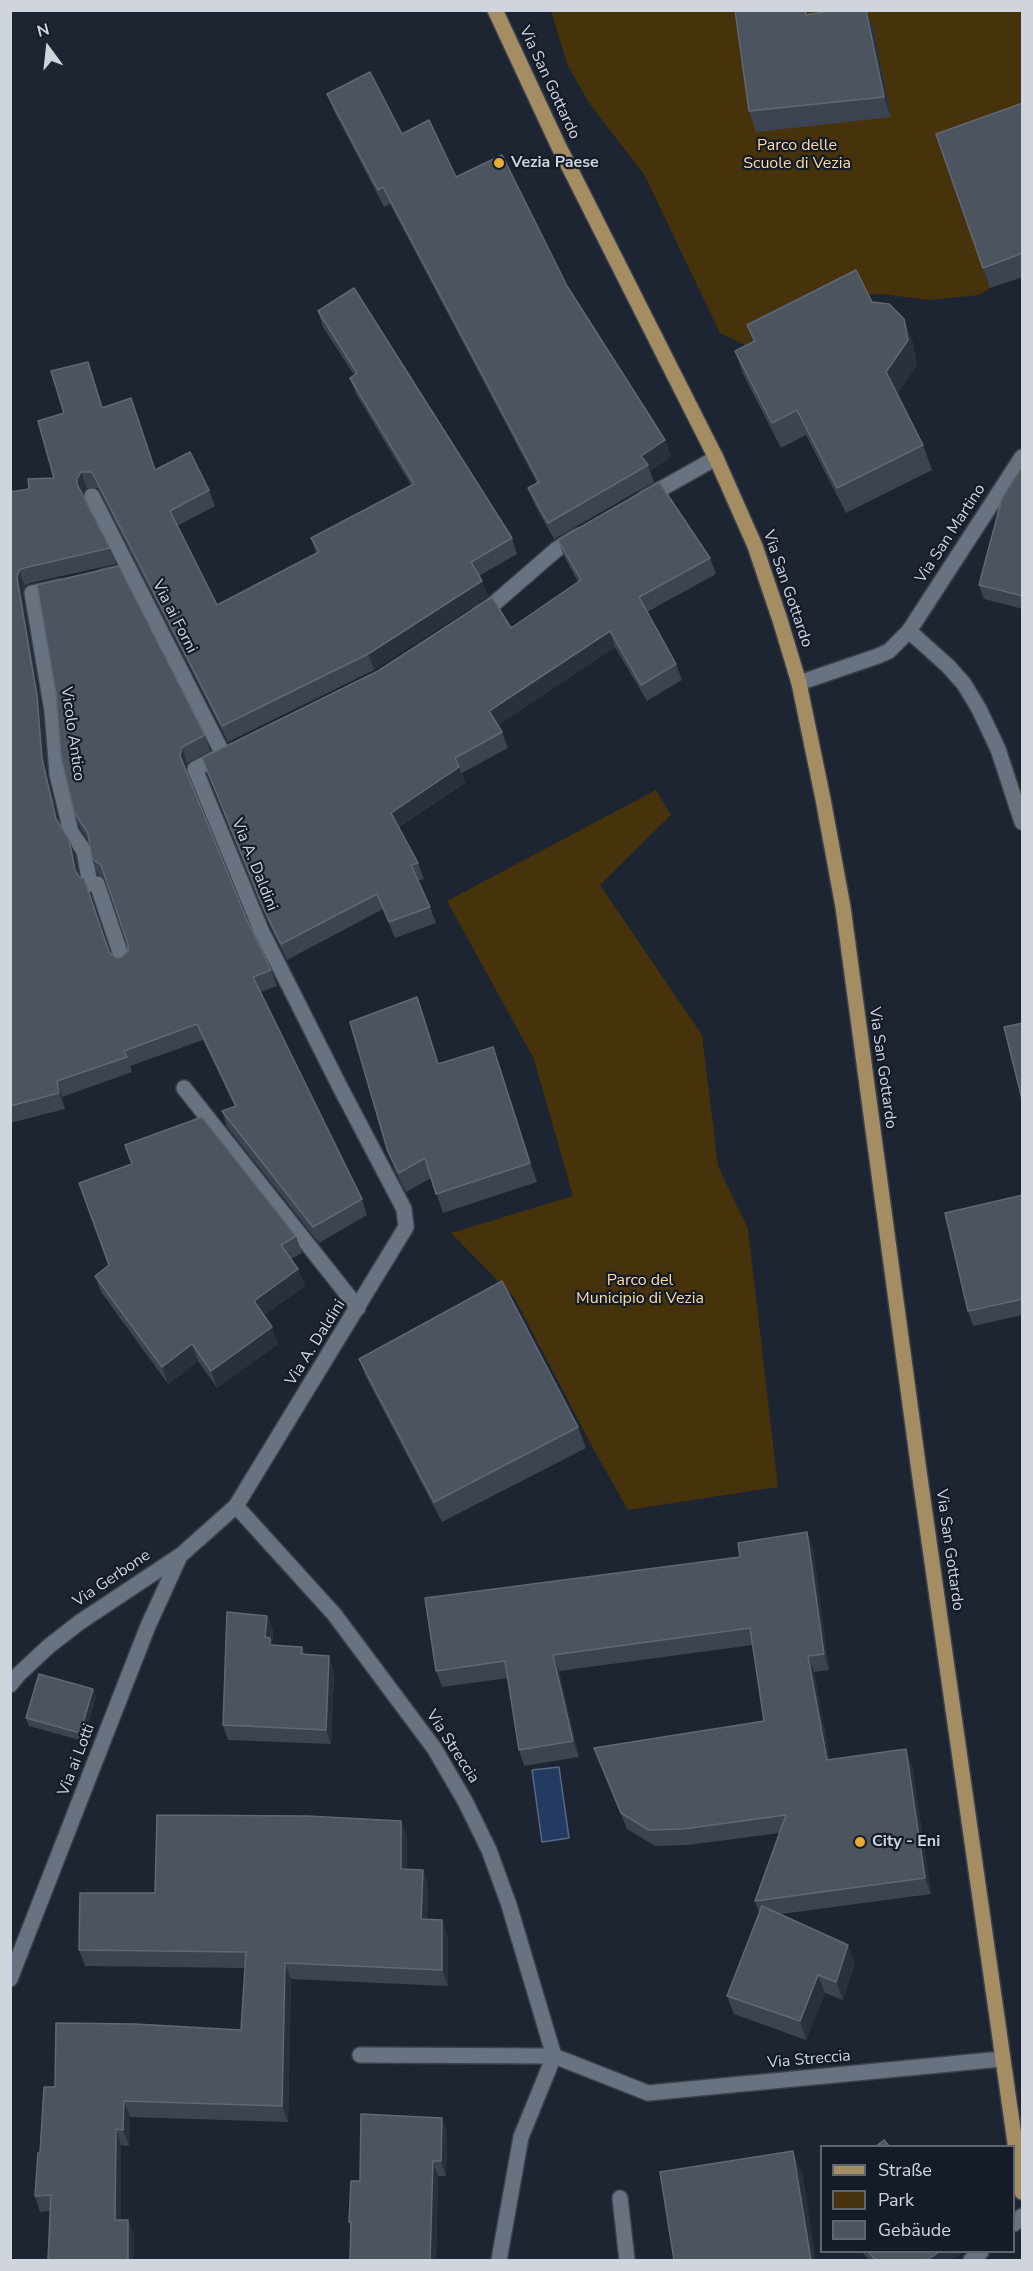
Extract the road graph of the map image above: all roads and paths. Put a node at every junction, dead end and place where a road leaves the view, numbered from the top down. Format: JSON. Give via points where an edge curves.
{"nodes":[{"id":1,"x":495,"y":10,"type":"edge"},
{"id":2,"x":1023,"y":457,"type":"edge"},
{"id":3,"x":716,"y":458,"type":"junction"},
{"id":4,"x":92,"y":496,"type":"edge"},
{"id":5,"x":628,"y":507,"type":"edge"},
{"id":6,"x":589,"y":529,"type":"edge"},
{"id":7,"x":129,"y":571,"type":"junction"},
{"id":8,"x":462,"y":625,"type":"edge"},
{"id":9,"x":909,"y":631,"type":"junction"},
{"id":10,"x":799,"y":683,"type":"junction"},
{"id":11,"x":228,"y":752,"type":"joint"},
{"id":12,"x":1023,"y":822,"type":"edge"},
{"id":13,"x":124,"y":964,"type":"edge"},
{"id":14,"x":184,"y":1088,"type":"dead end"},
{"id":15,"x":358,"y":1308,"type":"junction"},
{"id":16,"x":236,"y":1506,"type":"junction"},
{"id":17,"x":181,"y":1555,"type":"junction"},
{"id":18,"x":10,"y":1685,"type":"edge"},
{"id":19,"x":10,"y":1979,"type":"edge"},
{"id":20,"x":360,"y":2055,"type":"dead end"},
{"id":21,"x":554,"y":2056,"type":"junction"},
{"id":22,"x":1002,"y":2059,"type":"junction"},
{"id":23,"x":1023,"y":2192,"type":"edge"},
{"id":24,"x":620,"y":2198,"type":"dead end"},
{"id":25,"x":499,"y":2260,"type":"edge"},
{"id":26,"x":627,"y":2260,"type":"edge"}],
"edges":[{"from":1,"to":3,"type":"main road","name":"Via San Gottardo","via":[[558,145]]},
{"from":2,"to":9,"type":"street","name":"Via San Martino"},
{"from":3,"to":5,"type":"street"},
{"from":3,"to":10,"type":"main road","name":"Via San Gottardo","via":[[756,546]]},
{"from":4,"to":7,"type":"street","name":"Via ai Forni"},
{"from":6,"to":8,"type":"street","via":[[557,549],[489,608]]},
{"from":7,"to":11,"type":"street","name":"Via ai Forni"},
{"from":7,"to":13,"type":"street","name":"Vicolo Antico","via":[[32,593],[52,711],[57,774],[71,832],[84,851],[90,884],[97,884]]},
{"from":9,"to":10,"type":"street","name":"Via San Martino","via":[[889,651]]},
{"from":9,"to":12,"type":"street","via":[[948,666],[979,709],[998,748]]},
{"from":10,"to":22,"type":"main road","name":"Via San Gottardo","via":[[843,907]]},
{"from":11,"to":15,"type":"street","name":"Via A. Daldini","via":[[195,769],[261,930],[404,1209],[406,1227]]},
{"from":14,"to":15,"type":"street"},
{"from":15,"to":16,"type":"street","name":"Via A. Daldini"},
{"from":16,"to":17,"type":"street","name":"Via Gerbone"},
{"from":16,"to":21,"type":"street","name":"Via Streccia","via":[[334,1614],[434,1748],[460,1792],[489,1850],[509,1905]]},
{"from":17,"to":18,"type":"street","name":"Via Gerbone","via":[[80,1622]]},
{"from":17,"to":19,"type":"street","name":"Via ai Lotti","via":[[148,1626]]},
{"from":20,"to":21,"type":"street"},
{"from":21,"to":22,"type":"street","name":"Via Streccia","via":[[648,2093]]},
{"from":21,"to":25,"type":"street","via":[[521,2137]]},
{"from":22,"to":23,"type":"main road","name":"Via San Gottardo"},
{"from":24,"to":26,"type":"street"}]}
